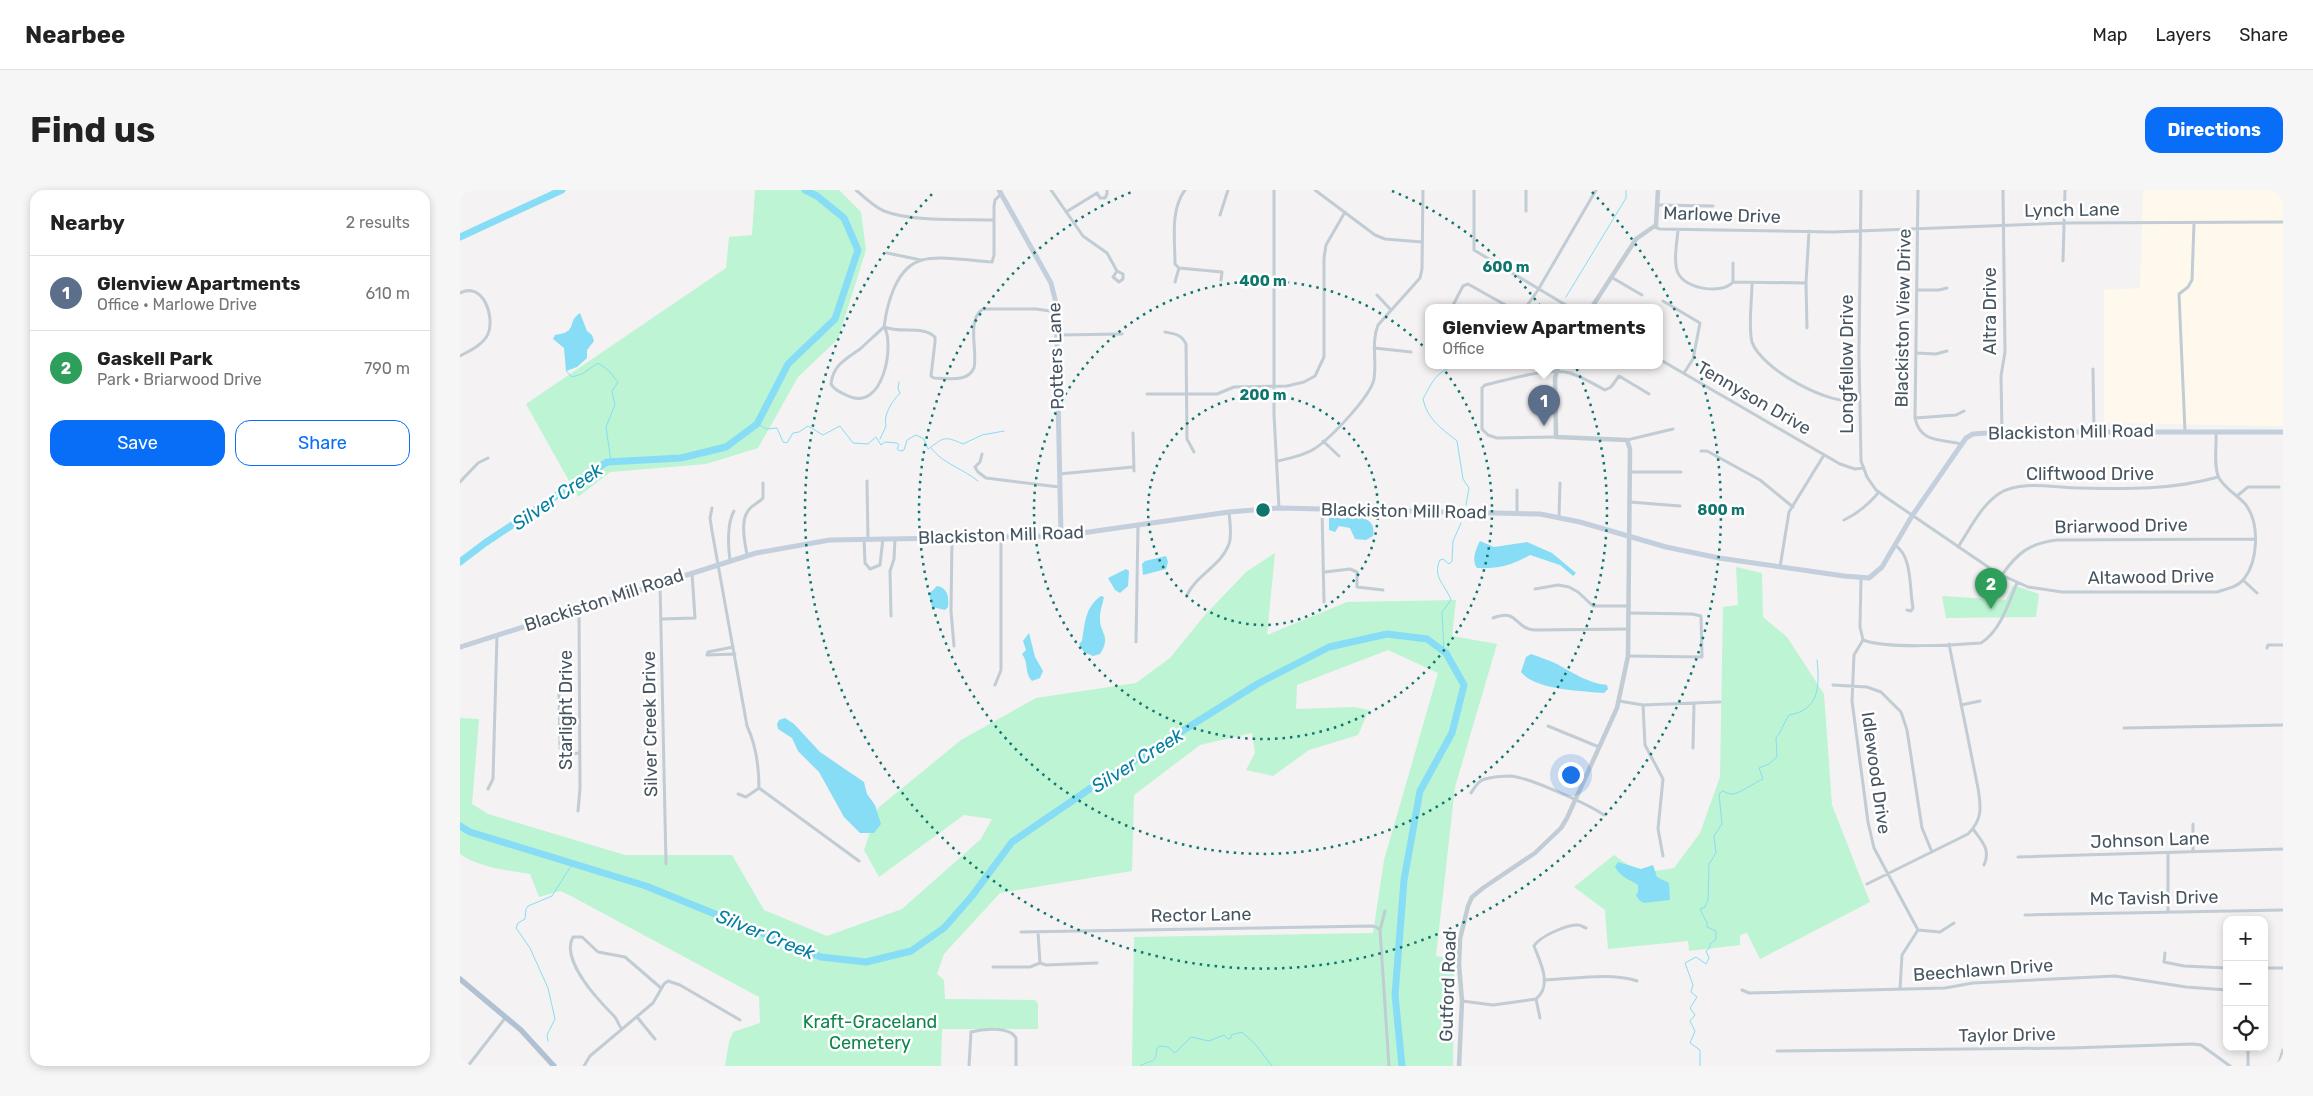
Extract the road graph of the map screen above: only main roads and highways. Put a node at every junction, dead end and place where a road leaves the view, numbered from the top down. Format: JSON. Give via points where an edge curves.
{"nodes":[{"id":1,"x":1000,"y":192,"type":"edge"},
{"id":2,"x":2283,"y":432,"type":"edge"},
{"id":3,"x":1061,"y":536,"type":"junction"},
{"id":4,"x":460,"y":647,"type":"edge"},
{"id":5,"x":460,"y":979,"type":"edge"},
{"id":6,"x":554,"y":1066,"type":"edge"}],
"edges":[{"from":1,"to":3,"type":"main road","name":"Potters Lane","via":[[1050,283],[1058,312]]},
{"from":2,"to":3,"type":"main road","name":"Blackiston Mill Road","via":[[1972,434],[1961,444],[1878,572],[1869,578],[1719,558],[1558,517],[1517,513],[1279,508]]},
{"from":3,"to":4,"type":"main road","name":"Blackiston Mill Road","via":[[830,540],[747,555]]},
{"from":5,"to":6,"type":"main road","via":[[506,1016]]}]}
